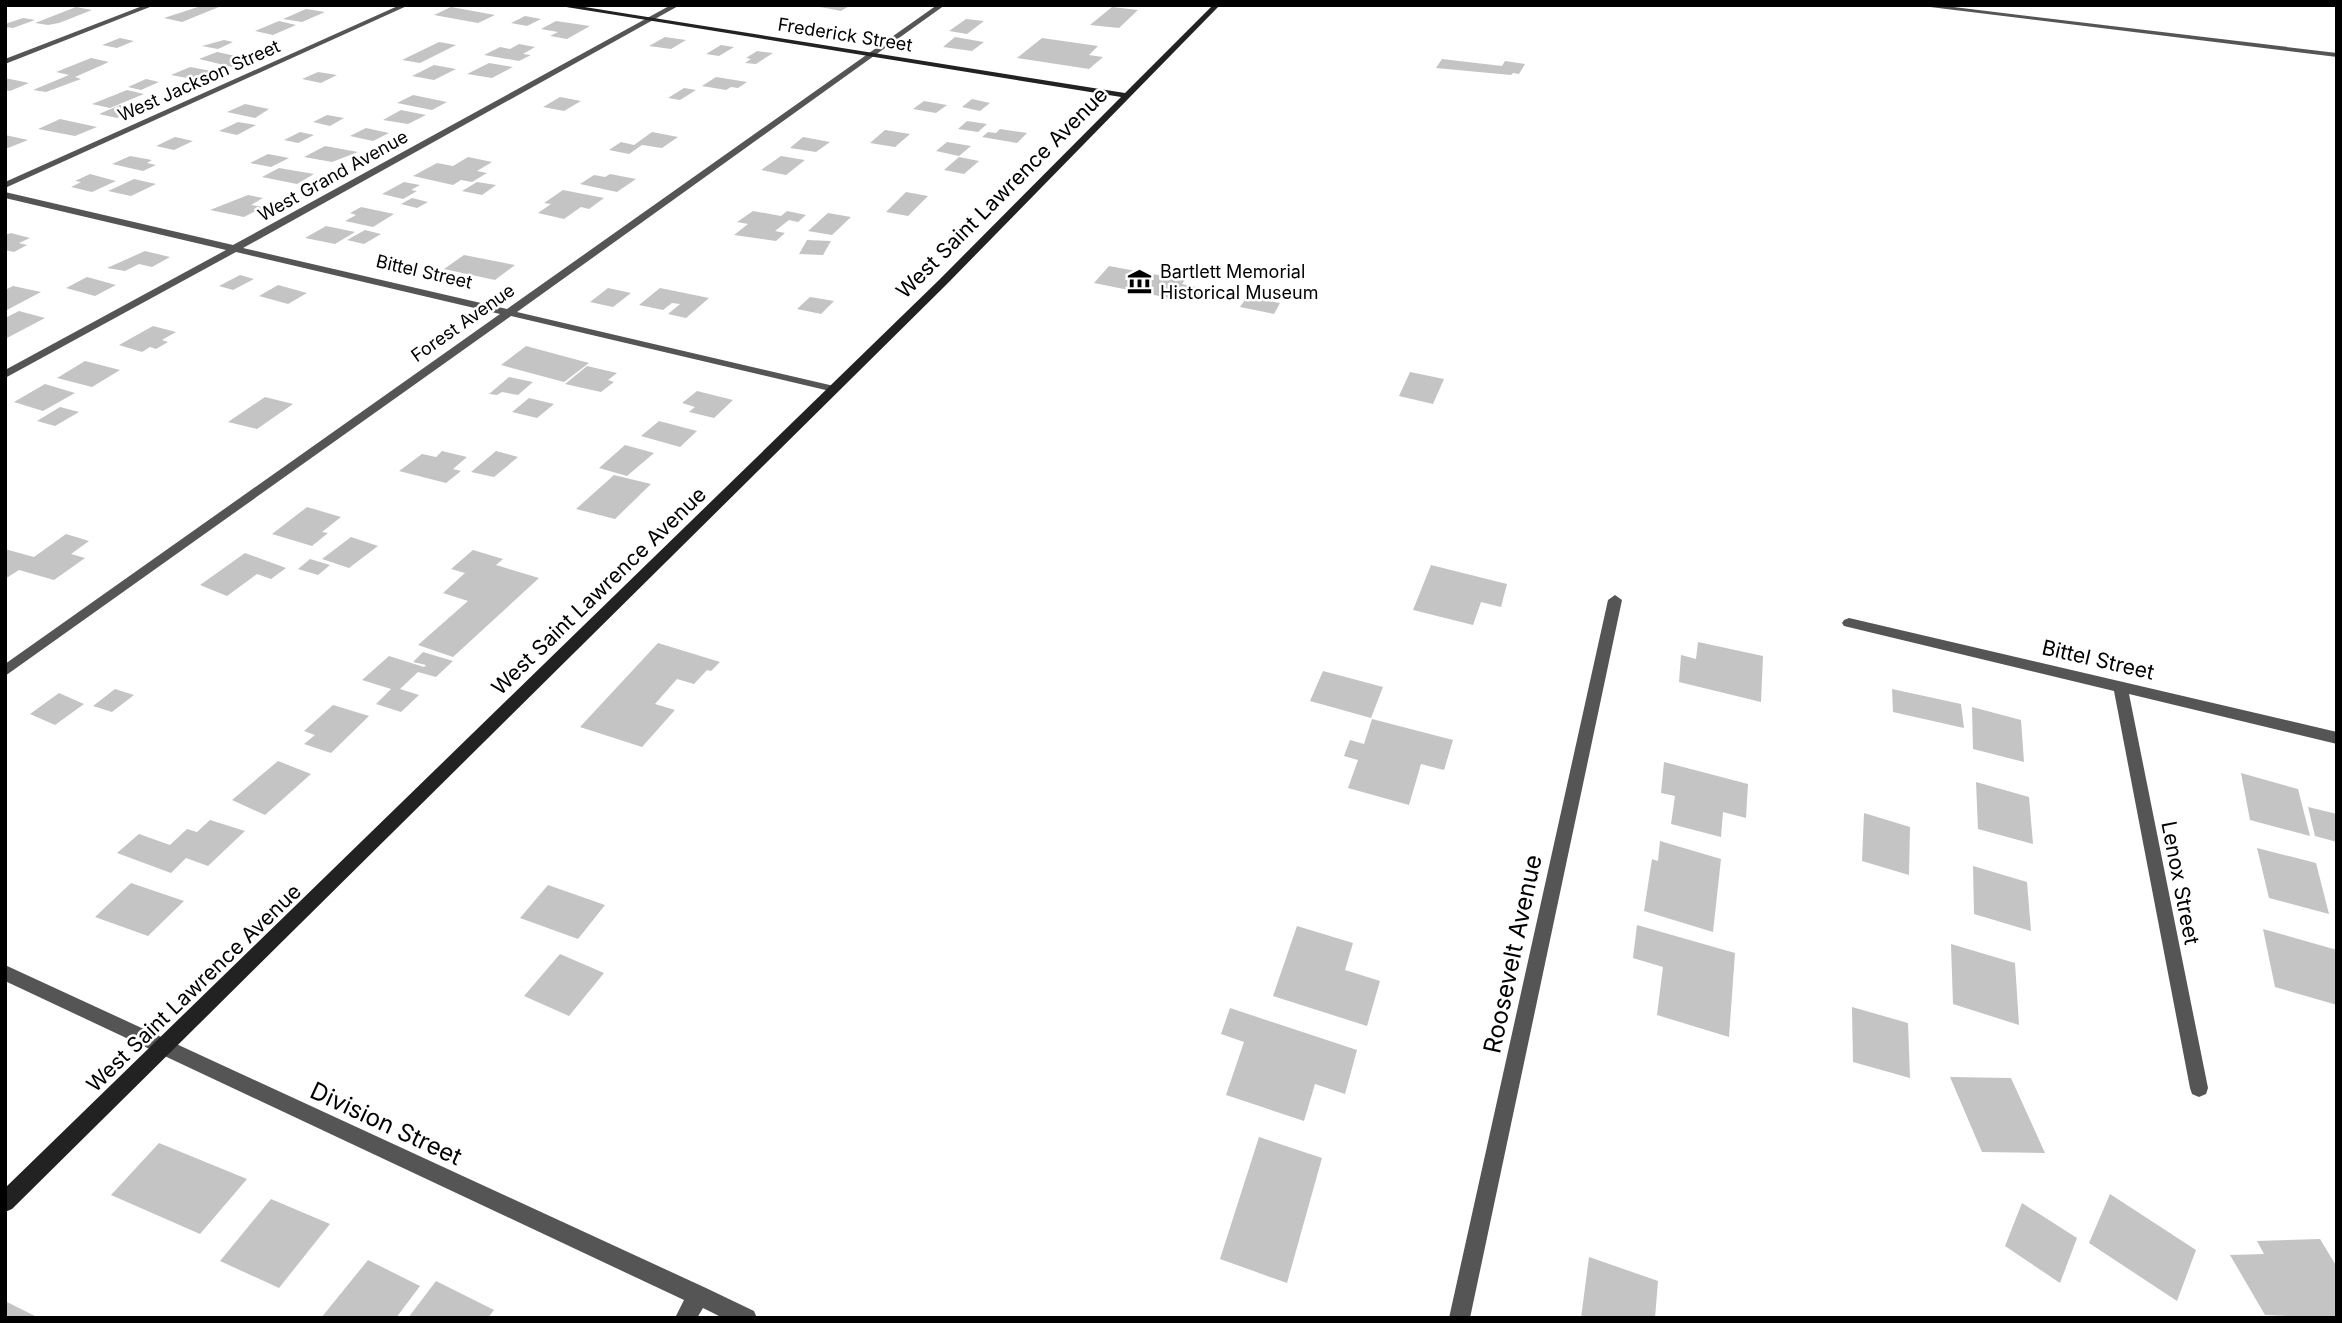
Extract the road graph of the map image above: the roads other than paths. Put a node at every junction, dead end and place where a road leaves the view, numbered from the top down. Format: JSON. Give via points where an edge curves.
{"nodes":[{"id":1,"x":152,"y":5,"type":"edge"},
{"id":2,"x":406,"y":5,"type":"edge"},
{"id":3,"x":557,"y":5,"type":"edge"},
{"id":4,"x":677,"y":5,"type":"edge"},
{"id":5,"x":942,"y":5,"type":"edge"},
{"id":6,"x":1217,"y":5,"type":"edge"},
{"id":7,"x":1917,"y":5,"type":"edge"},
{"id":8,"x":650,"y":20,"type":"junction"},
{"id":9,"x":872,"y":55,"type":"junction"},
{"id":10,"x":2337,"y":55,"type":"edge"},
{"id":11,"x":5,"y":62,"type":"edge"},
{"id":12,"x":1128,"y":96,"type":"junction"},
{"id":13,"x":5,"y":185,"type":"edge"},
{"id":14,"x":5,"y":195,"type":"edge"},
{"id":15,"x":234,"y":248,"type":"junction"},
{"id":16,"x":510,"y":311,"type":"junction"},
{"id":17,"x":5,"y":375,"type":"edge"},
{"id":18,"x":834,"y":389,"type":"junction"},
{"id":19,"x":1615,"y":600,"type":"dead end"},
{"id":20,"x":1849,"y":623,"type":"dead end"},
{"id":21,"x":5,"y":671,"type":"edge"},
{"id":22,"x":2120,"y":687,"type":"junction"},
{"id":23,"x":2337,"y":738,"type":"edge"},
{"id":24,"x":5,"y":973,"type":"edge"},
{"id":25,"x":163,"y":1048,"type":"junction"},
{"id":26,"x":2199,"y":1088,"type":"dead end"},
{"id":27,"x":5,"y":1202,"type":"edge"},
{"id":28,"x":699,"y":1295,"type":"junction"},
{"id":29,"x":685,"y":1318,"type":"edge"},
{"id":30,"x":747,"y":1318,"type":"edge"},
{"id":31,"x":1459,"y":1318,"type":"edge"}],
"edges":[{"from":1,"to":11,"type":"street"},
{"from":2,"to":13,"type":"street","name":"West Jackson Street"},
{"from":3,"to":8,"type":"street","name":"Frederick Street"},
{"from":4,"to":8,"type":"street","name":"West Grand Avenue"},
{"from":5,"to":9,"type":"street","name":"Forest Avenue"},
{"from":6,"to":12,"type":"street","name":"West Saint Lawrence Avenue"},
{"from":7,"to":10,"type":"street"},
{"from":8,"to":9,"type":"street","name":"Frederick Street"},
{"from":8,"to":15,"type":"street","name":"West Grand Avenue"},
{"from":9,"to":12,"type":"street","name":"Frederick Street"},
{"from":9,"to":16,"type":"street","name":"Forest Avenue"},
{"from":12,"to":18,"type":"street","name":"West Saint Lawrence Avenue"},
{"from":14,"to":15,"type":"street","name":"Bittel Street"},
{"from":15,"to":16,"type":"street","name":"Bittel Street"},
{"from":15,"to":17,"type":"street","name":"West Grand Avenue"},
{"from":16,"to":18,"type":"street","name":"Bittel Street"},
{"from":16,"to":21,"type":"street","name":"Forest Avenue"},
{"from":18,"to":25,"type":"street","name":"West Saint Lawrence Avenue"},
{"from":19,"to":31,"type":"street","name":"Roosevelt Avenue"},
{"from":20,"to":22,"type":"street","name":"Bittel Street"},
{"from":22,"to":23,"type":"street","name":"Bittel Street"},
{"from":22,"to":26,"type":"street","name":"Lenox Street"},
{"from":24,"to":25,"type":"street","name":"Division Street"},
{"from":25,"to":27,"type":"street","name":"West Saint Lawrence Avenue"},
{"from":25,"to":28,"type":"street","name":"Division Street"},
{"from":28,"to":29,"type":"street"},
{"from":28,"to":30,"type":"street","name":"Division Street"}]}
